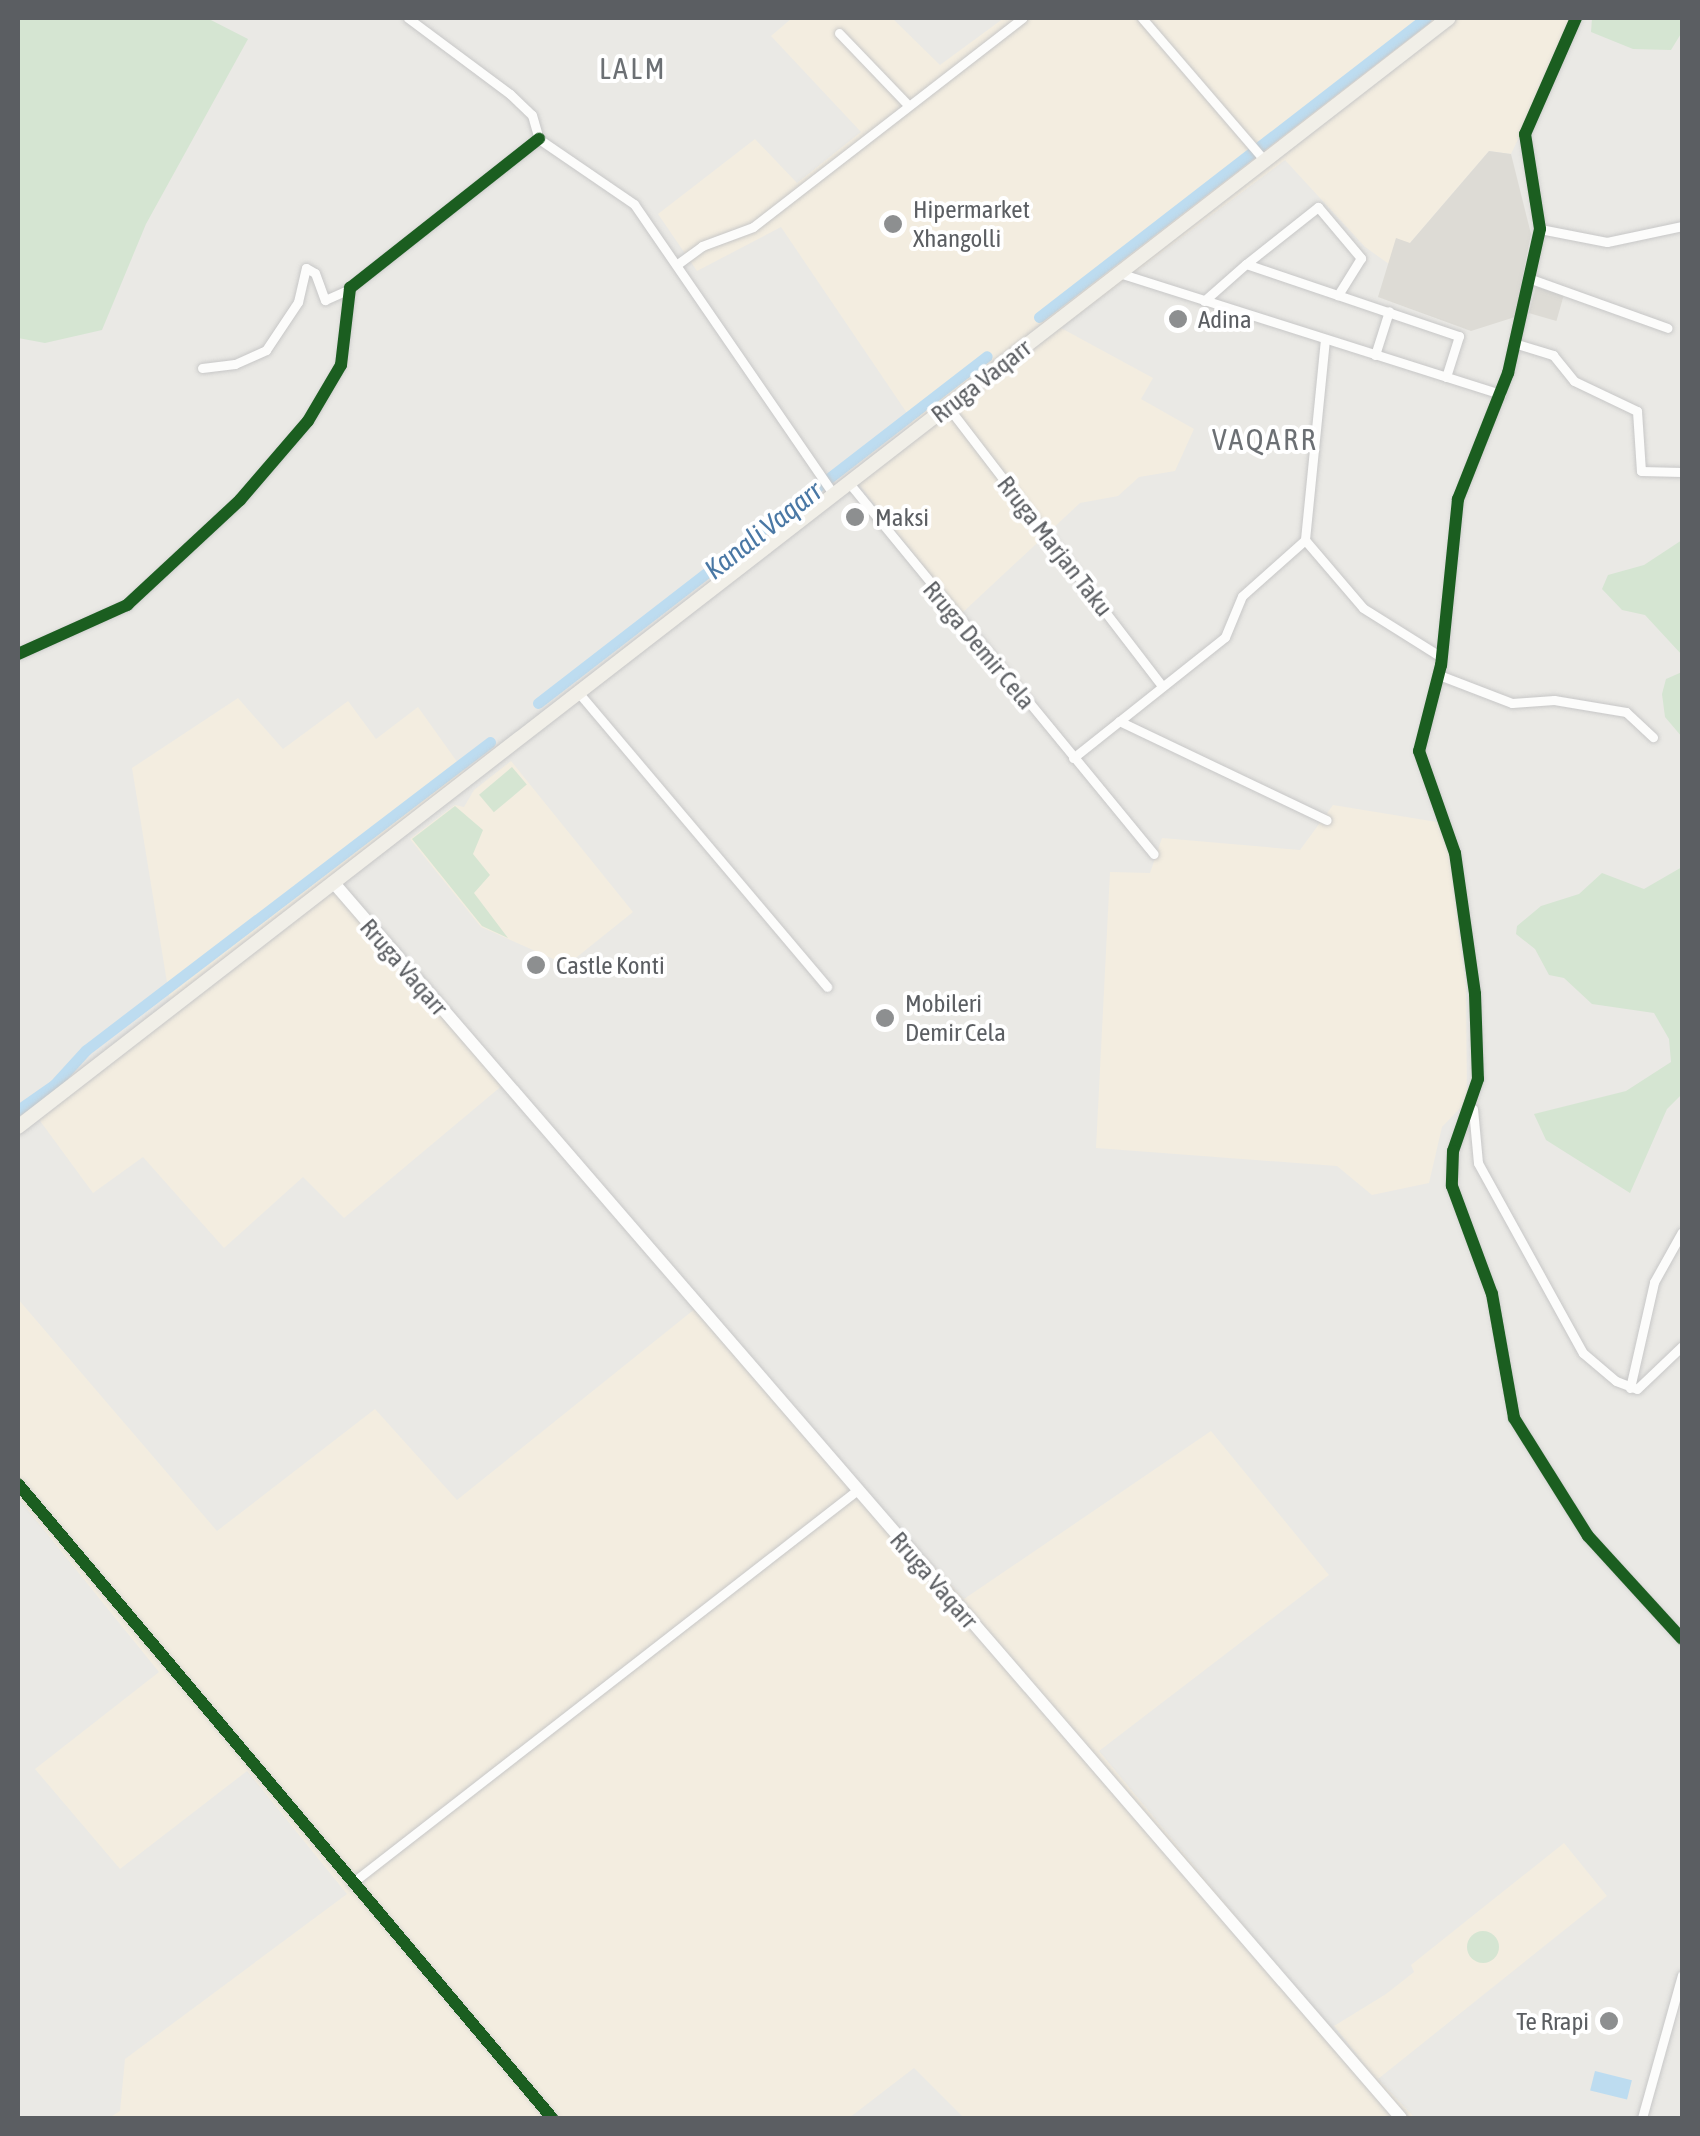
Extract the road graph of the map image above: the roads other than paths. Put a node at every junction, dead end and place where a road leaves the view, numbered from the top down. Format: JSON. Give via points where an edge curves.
{"nodes":[{"id":1,"x":408,"y":18,"type":"edge"},
{"id":2,"x":1022,"y":18,"type":"edge"},
{"id":3,"x":1142,"y":18,"type":"edge"},
{"id":4,"x":1449,"y":18,"type":"edge"},
{"id":5,"x":1576,"y":18,"type":"edge"},
{"id":6,"x":839,"y":33,"type":"dead end"},
{"id":7,"x":908,"y":105,"type":"junction"},
{"id":8,"x":540,"y":139,"type":"junction"},
{"id":9,"x":1257,"y":153,"type":"junction"},
{"id":10,"x":1682,"y":226,"type":"edge"},
{"id":11,"x":1540,"y":229,"type":"junction"},
{"id":12,"x":679,"y":263,"type":"junction"},
{"id":13,"x":1246,"y":264,"type":"junction"},
{"id":14,"x":1119,"y":274,"type":"junction"},
{"id":15,"x":1531,"y":279,"type":"junction"},
{"id":16,"x":350,"y":288,"type":"junction"},
{"id":17,"x":1338,"y":294,"type":"junction"},
{"id":18,"x":1204,"y":301,"type":"junction"},
{"id":19,"x":1389,"y":312,"type":"junction"},
{"id":20,"x":1668,"y":328,"type":"dead end"},
{"id":21,"x":1325,"y":339,"type":"junction"},
{"id":22,"x":1517,"y":344,"type":"junction"},
{"id":23,"x":1375,"y":355,"type":"junction"},
{"id":24,"x":202,"y":368,"type":"dead end"},
{"id":25,"x":1446,"y":378,"type":"junction"},
{"id":26,"x":1501,"y":394,"type":"junction"},
{"id":27,"x":948,"y":407,"type":"junction"},
{"id":28,"x":1682,"y":472,"type":"edge"},
{"id":29,"x":848,"y":483,"type":"junction"},
{"id":30,"x":829,"y":486,"type":"junction"},
{"id":31,"x":1305,"y":540,"type":"junction"},
{"id":32,"x":18,"y":654,"type":"edge"},
{"id":33,"x":1442,"y":657,"type":"junction"},
{"id":34,"x":1439,"y":675,"type":"junction"},
{"id":35,"x":1162,"y":686,"type":"junction"},
{"id":36,"x":578,"y":692,"type":"junction"},
{"id":37,"x":1119,"y":721,"type":"junction"},
{"id":38,"x":1653,"y":737,"type":"dead end"},
{"id":39,"x":1073,"y":758,"type":"junction"},
{"id":40,"x":1326,"y":820,"type":"dead end"},
{"id":41,"x":1154,"y":854,"type":"dead end"},
{"id":42,"x":333,"y":882,"type":"junction"},
{"id":43,"x":827,"y":987,"type":"dead end"},
{"id":44,"x":1472,"y":1106,"type":"junction"},
{"id":45,"x":18,"y":1127,"type":"edge"},
{"id":46,"x":1682,"y":1232,"type":"edge"},
{"id":47,"x":1682,"y":1346,"type":"edge"},
{"id":48,"x":1630,"y":1388,"type":"junction"},
{"id":49,"x":18,"y":1484,"type":"edge"},
{"id":50,"x":856,"y":1492,"type":"junction"},
{"id":51,"x":1682,"y":1639,"type":"edge"},
{"id":52,"x":352,"y":1883,"type":"junction"},
{"id":53,"x":1682,"y":1975,"type":"edge"},
{"id":54,"x":552,"y":2118,"type":"edge"},
{"id":55,"x":1401,"y":2118,"type":"edge"},
{"id":56,"x":1642,"y":2118,"type":"edge"}],
"edges":[{"from":1,"to":8,"type":"street","via":[[510,94],[532,115]]},
{"from":2,"to":7,"type":"street"},
{"from":3,"to":9,"type":"street"},
{"from":4,"to":9,"type":"main road","name":"Rruga Vaqarr"},
{"from":5,"to":11,"type":"street","via":[[1524,134]]},
{"from":6,"to":7,"type":"street"},
{"from":7,"to":12,"type":"street","via":[[752,227],[702,246]]},
{"from":8,"to":12,"type":"street","via":[[621,193]]},
{"from":8,"to":16,"type":"street"},
{"from":9,"to":14,"type":"main road","name":"Rruga Vaqarr"},
{"from":10,"to":11,"type":"street","via":[[1608,242]]},
{"from":11,"to":15,"type":"street"},
{"from":12,"to":30,"type":"street"},
{"from":13,"to":17,"type":"street"},
{"from":13,"to":17,"type":"street","via":[[1318,208],[1360,258]]},
{"from":13,"to":18,"type":"street"},
{"from":14,"to":18,"type":"street"},
{"from":14,"to":27,"type":"main road","name":"Rruga Vaqarr"},
{"from":15,"to":20,"type":"street"},
{"from":15,"to":22,"type":"street"},
{"from":16,"to":24,"type":"street","via":[[325,300],[315,273],[306,268],[298,302],[266,350],[236,364]]},
{"from":16,"to":32,"type":"street","via":[[341,365],[308,421],[258,482],[127,605]]},
{"from":17,"to":19,"type":"street"},
{"from":18,"to":21,"type":"street"},
{"from":19,"to":23,"type":"street"},
{"from":19,"to":25,"type":"street","via":[[1459,336]]},
{"from":21,"to":23,"type":"street"},
{"from":21,"to":31,"type":"street"},
{"from":22,"to":26,"type":"street"},
{"from":22,"to":28,"type":"street","via":[[1552,355],[1574,382],[1637,412],[1641,471]]},
{"from":23,"to":25,"type":"street"},
{"from":25,"to":26,"type":"street"},
{"from":26,"to":33,"type":"street","via":[[1458,500]]},
{"from":27,"to":29,"type":"main road","name":"Rruga Vaqarr"},
{"from":27,"to":35,"type":"street","name":"Rruga Marjan Taku"},
{"from":29,"to":30,"type":"main road","name":"Rruga Vaqarr"},
{"from":29,"to":39,"type":"street","name":"Rruga Demir Cela"},
{"from":30,"to":36,"type":"main road","name":"Rruga Vaqarr"},
{"from":31,"to":33,"type":"street","via":[[1363,608]]},
{"from":31,"to":35,"type":"street","via":[[1242,596],[1225,637]]},
{"from":33,"to":34,"type":"street"},
{"from":34,"to":38,"type":"street","via":[[1512,703],[1554,700],[1626,712]]},
{"from":34,"to":44,"type":"street","via":[[1419,752],[1459,873],[1476,1010]]},
{"from":35,"to":37,"type":"street"},
{"from":36,"to":42,"type":"main road","name":"Rruga Vaqarr"},
{"from":36,"to":43,"type":"street"},
{"from":37,"to":39,"type":"street"},
{"from":37,"to":40,"type":"street"},
{"from":39,"to":41,"type":"street","name":"Rruga Demir Cela"},
{"from":42,"to":45,"type":"main road"},
{"from":42,"to":50,"type":"main road","name":"Rruga Vaqarr"},
{"from":44,"to":48,"type":"street","via":[[1478,1162],[1570,1335],[1597,1368]]},
{"from":44,"to":51,"type":"street","via":[[1452,1151],[1452,1186],[1492,1294],[1514,1418],[1588,1536]]},
{"from":46,"to":48,"type":"street","via":[[1654,1282]]},
{"from":47,"to":48,"type":"street","via":[[1646,1384]]},
{"from":49,"to":52,"type":"street"},
{"from":50,"to":52,"type":"street"},
{"from":50,"to":55,"type":"main road","name":"Rruga Vaqarr"},
{"from":52,"to":54,"type":"street"},
{"from":53,"to":56,"type":"street"}]}
